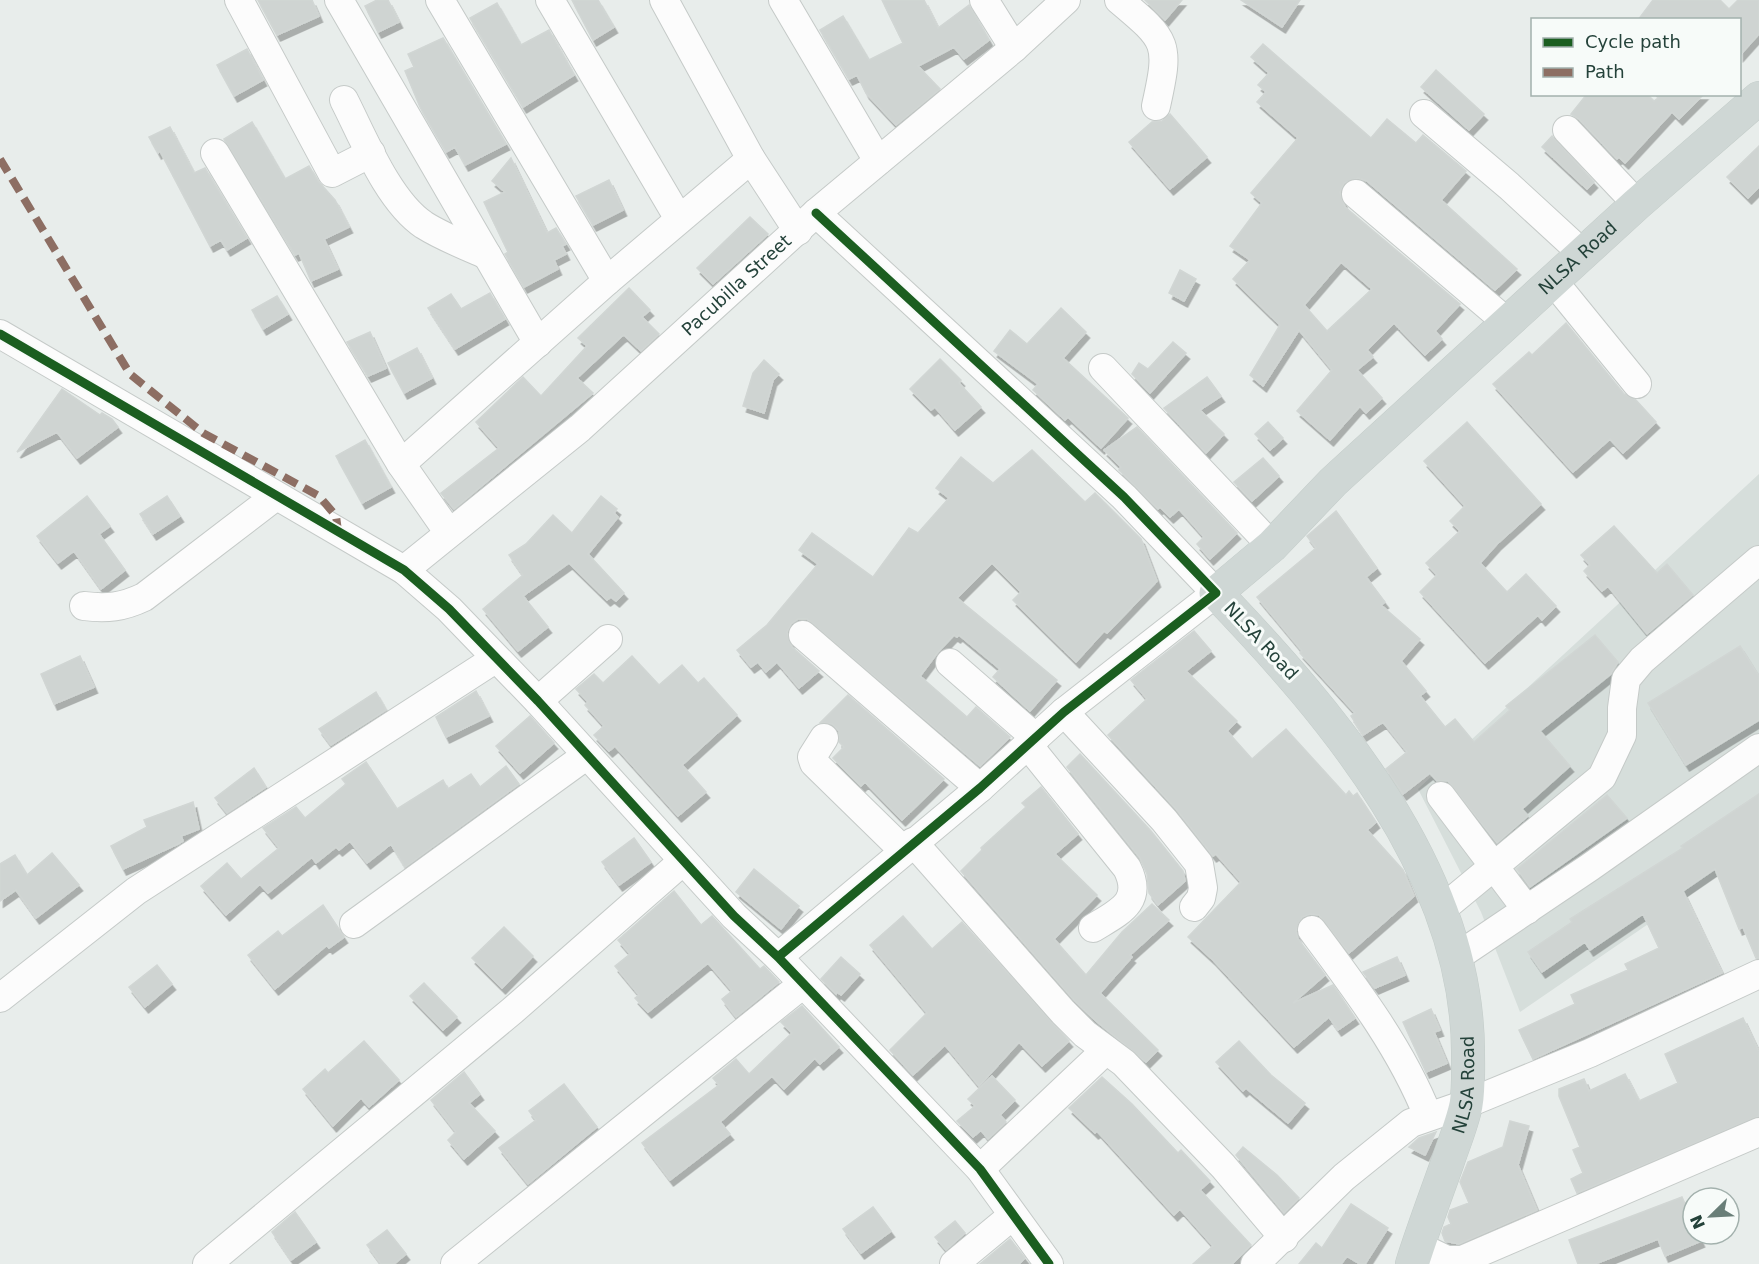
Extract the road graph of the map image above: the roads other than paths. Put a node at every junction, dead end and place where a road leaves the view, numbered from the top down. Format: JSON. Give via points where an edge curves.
{"nodes":[{"id":1,"x":239,"y":0,"type":"edge"},
{"id":2,"x":339,"y":0,"type":"edge"},
{"id":3,"x":440,"y":0,"type":"edge"},
{"id":4,"x":550,"y":0,"type":"edge"},
{"id":5,"x":664,"y":0,"type":"edge"},
{"id":6,"x":783,"y":0,"type":"edge"},
{"id":7,"x":984,"y":0,"type":"edge"},
{"id":8,"x":1066,"y":0,"type":"edge"},
{"id":9,"x":1119,"y":0,"type":"edge"},
{"id":10,"x":1014,"y":48,"type":"junction"},
{"id":11,"x":1759,"y":98,"type":"edge"},
{"id":12,"x":344,"y":100,"type":"dead end"},
{"id":13,"x":1156,"y":106,"type":"dead end"},
{"id":14,"x":1424,"y":114,"type":"dead end"},
{"id":15,"x":1567,"y":130,"type":"dead end"},
{"id":16,"x":215,"y":153,"type":"dead end"},
{"id":17,"x":371,"y":153,"type":"junction"},
{"id":18,"x":751,"y":159,"type":"junction"},
{"id":19,"x":878,"y":161,"type":"junction"},
{"id":20,"x":1356,"y":194,"type":"dead end"},
{"id":21,"x":1637,"y":204,"type":"junction"},
{"id":22,"x":679,"y":219,"type":"junction"},
{"id":23,"x":807,"y":222,"type":"junction"},
{"id":24,"x":1583,"y":254,"type":"junction"},
{"id":25,"x":487,"y":255,"type":"junction"},
{"id":26,"x":608,"y":281,"type":"junction"},
{"id":27,"x":1554,"y":282,"type":"junction"},
{"id":28,"x":1508,"y":323,"type":"junction"},
{"id":29,"x":0,"y":334,"type":"edge"},
{"id":30,"x":538,"y":344,"type":"junction"},
{"id":31,"x":1103,"y":368,"type":"dead end"},
{"id":32,"x":1637,"y":384,"type":"dead end"},
{"id":33,"x":401,"y":464,"type":"junction"},
{"id":34,"x":276,"y":496,"type":"junction"},
{"id":35,"x":449,"y":533,"type":"junction"},
{"id":36,"x":1272,"y":546,"type":"junction"},
{"id":37,"x":1759,"y":560,"type":"edge"},
{"id":38,"x":405,"y":570,"type":"junction"},
{"id":39,"x":1216,"y":593,"type":"junction"},
{"id":40,"x":84,"y":606,"type":"dead end"},
{"id":41,"x":803,"y":635,"type":"dead end"},
{"id":42,"x":608,"y":639,"type":"dead end"},
{"id":43,"x":495,"y":659,"type":"junction"},
{"id":44,"x":950,"y":663,"type":"dead end"},
{"id":45,"x":538,"y":701,"type":"junction"},
{"id":46,"x":1064,"y":712,"type":"junction"},
{"id":47,"x":824,"y":738,"type":"dead end"},
{"id":48,"x":1032,"y":742,"type":"junction"},
{"id":49,"x":1759,"y":748,"type":"edge"},
{"id":50,"x":587,"y":755,"type":"junction"},
{"id":51,"x":980,"y":788,"type":"junction"},
{"id":52,"x":1441,"y":796,"type":"dead end"},
{"id":53,"x":908,"y":846,"type":"junction"},
{"id":54,"x":683,"y":861,"type":"junction"},
{"id":55,"x":1495,"y":866,"type":"junction"},
{"id":56,"x":1194,"y":907,"type":"dead end"},
{"id":57,"x":1441,"y":910,"type":"junction"},
{"id":58,"x":1527,"y":910,"type":"junction"},
{"id":59,"x":354,"y":924,"type":"dead end"},
{"id":60,"x":1093,"y":928,"type":"dead end"},
{"id":61,"x":1312,"y":930,"type":"dead end"},
{"id":62,"x":778,"y":957,"type":"junction"},
{"id":63,"x":1455,"y":958,"type":"junction"},
{"id":64,"x":1759,"y":974,"type":"edge"},
{"id":65,"x":803,"y":984,"type":"junction"},
{"id":66,"x":0,"y":998,"type":"edge"},
{"id":67,"x":1106,"y":1050,"type":"junction"},
{"id":68,"x":1466,"y":1104,"type":"junction"},
{"id":69,"x":1428,"y":1116,"type":"junction"},
{"id":70,"x":1759,"y":1132,"type":"edge"},
{"id":71,"x":980,"y":1169,"type":"junction"},
{"id":72,"x":1012,"y":1216,"type":"junction"},
{"id":73,"x":1284,"y":1238,"type":"junction"},
{"id":74,"x":1415,"y":1255,"type":"edge"},
{"id":75,"x":207,"y":1264,"type":"edge"},
{"id":76,"x":455,"y":1264,"type":"edge"},
{"id":77,"x":954,"y":1264,"type":"edge"},
{"id":78,"x":1049,"y":1264,"type":"edge"},
{"id":79,"x":1255,"y":1264,"type":"edge"}],
"edges":[{"from":1,"to":17,"type":"street","via":[[332,173]]},
{"from":2,"to":25,"type":"street"},
{"from":3,"to":26,"type":"street"},
{"from":4,"to":22,"type":"street"},
{"from":5,"to":18,"type":"street"},
{"from":6,"to":19,"type":"street"},
{"from":7,"to":10,"type":"street"},
{"from":8,"to":10,"type":"street","name":"Pacubilla Street"},
{"from":9,"to":13,"type":"street","via":[[1152,27],[1163,48],[1166,60]]},
{"from":10,"to":19,"type":"street","name":"Pacubilla Street"},
{"from":11,"to":21,"type":"main road","name":"NLSA Road"},
{"from":12,"to":17,"type":"street"},
{"from":14,"to":24,"type":"street"},
{"from":15,"to":21,"type":"street"},
{"from":16,"to":33,"type":"street"},
{"from":17,"to":25,"type":"street","via":[[411,214],[424,225]]},
{"from":18,"to":22,"type":"street"},
{"from":18,"to":23,"type":"street"},
{"from":19,"to":23,"type":"street","name":"Pacubilla Street"},
{"from":20,"to":28,"type":"street"},
{"from":21,"to":24,"type":"main road","name":"NLSA Road"},
{"from":22,"to":26,"type":"street"},
{"from":23,"to":35,"type":"street","name":"Pacubilla Street","via":[[572,435]]},
{"from":23,"to":39,"type":"street","via":[[1124,497]]},
{"from":24,"to":27,"type":"main road","name":"NLSA Road"},
{"from":25,"to":30,"type":"street"},
{"from":26,"to":30,"type":"street"},
{"from":27,"to":28,"type":"main road","name":"NLSA Road"},
{"from":27,"to":32,"type":"street"},
{"from":28,"to":36,"type":"main road","name":"NLSA Road","via":[[1333,482]]},
{"from":29,"to":34,"type":"street"},
{"from":30,"to":33,"type":"street"},
{"from":31,"to":36,"type":"street"},
{"from":33,"to":35,"type":"street"},
{"from":34,"to":38,"type":"street"},
{"from":34,"to":40,"type":"street","via":[[144,597],[109,609]]},
{"from":35,"to":38,"type":"street","name":"Pacubilla Street"},
{"from":36,"to":39,"type":"main road","name":"NLSA Road"},
{"from":37,"to":55,"type":"street","via":[[1642,660],[1626,679],[1622,735],[1602,777]]},
{"from":38,"to":43,"type":"street","via":[[449,609]]},
{"from":39,"to":46,"type":"street"},
{"from":39,"to":57,"type":"main road","name":"NLSA Road","via":[[1318,705],[1354,752],[1394,815]]},
{"from":41,"to":51,"type":"street"},
{"from":42,"to":45,"type":"street"},
{"from":43,"to":45,"type":"street"},
{"from":43,"to":66,"type":"street","via":[[136,891]]},
{"from":44,"to":48,"type":"street"},
{"from":45,"to":50,"type":"street"},
{"from":46,"to":48,"type":"street"},
{"from":46,"to":56,"type":"street","via":[[1164,820],[1198,864],[1203,888]]},
{"from":47,"to":53,"type":"street","via":[[814,750],[814,763]]},
{"from":48,"to":51,"type":"street"},
{"from":48,"to":60,"type":"street","via":[[1133,880],[1130,900]]},
{"from":49,"to":58,"type":"street"},
{"from":50,"to":54,"type":"street"},
{"from":50,"to":59,"type":"street"},
{"from":51,"to":53,"type":"street"},
{"from":52,"to":55,"type":"street"},
{"from":53,"to":62,"type":"street"},
{"from":53,"to":67,"type":"street","via":[[1055,1004]]},
{"from":54,"to":62,"type":"street"},
{"from":54,"to":75,"type":"street","via":[[512,1011]]},
{"from":55,"to":57,"type":"street"},
{"from":55,"to":58,"type":"street"},
{"from":57,"to":63,"type":"main road","name":"NLSA Road"},
{"from":58,"to":63,"type":"street"},
{"from":61,"to":69,"type":"street","via":[[1394,1047],[1414,1080]]},
{"from":62,"to":65,"type":"street"},
{"from":63,"to":68,"type":"main road","name":"NLSA Road","via":[[1466,1013]]},
{"from":64,"to":68,"type":"street","via":[[1590,1053]]},
{"from":65,"to":71,"type":"street"},
{"from":65,"to":76,"type":"street"},
{"from":67,"to":71,"type":"street"},
{"from":67,"to":73,"type":"street","via":[[1156,1095]]},
{"from":68,"to":69,"type":"street"},
{"from":68,"to":74,"type":"main road","name":"NLSA Road"},
{"from":69,"to":73,"type":"street","via":[[1405,1127],[1370,1154]]},
{"from":70,"to":74,"type":"street","via":[[1462,1260]]},
{"from":71,"to":72,"type":"street"},
{"from":72,"to":77,"type":"street"},
{"from":72,"to":78,"type":"street"},
{"from":73,"to":79,"type":"street"}]}
